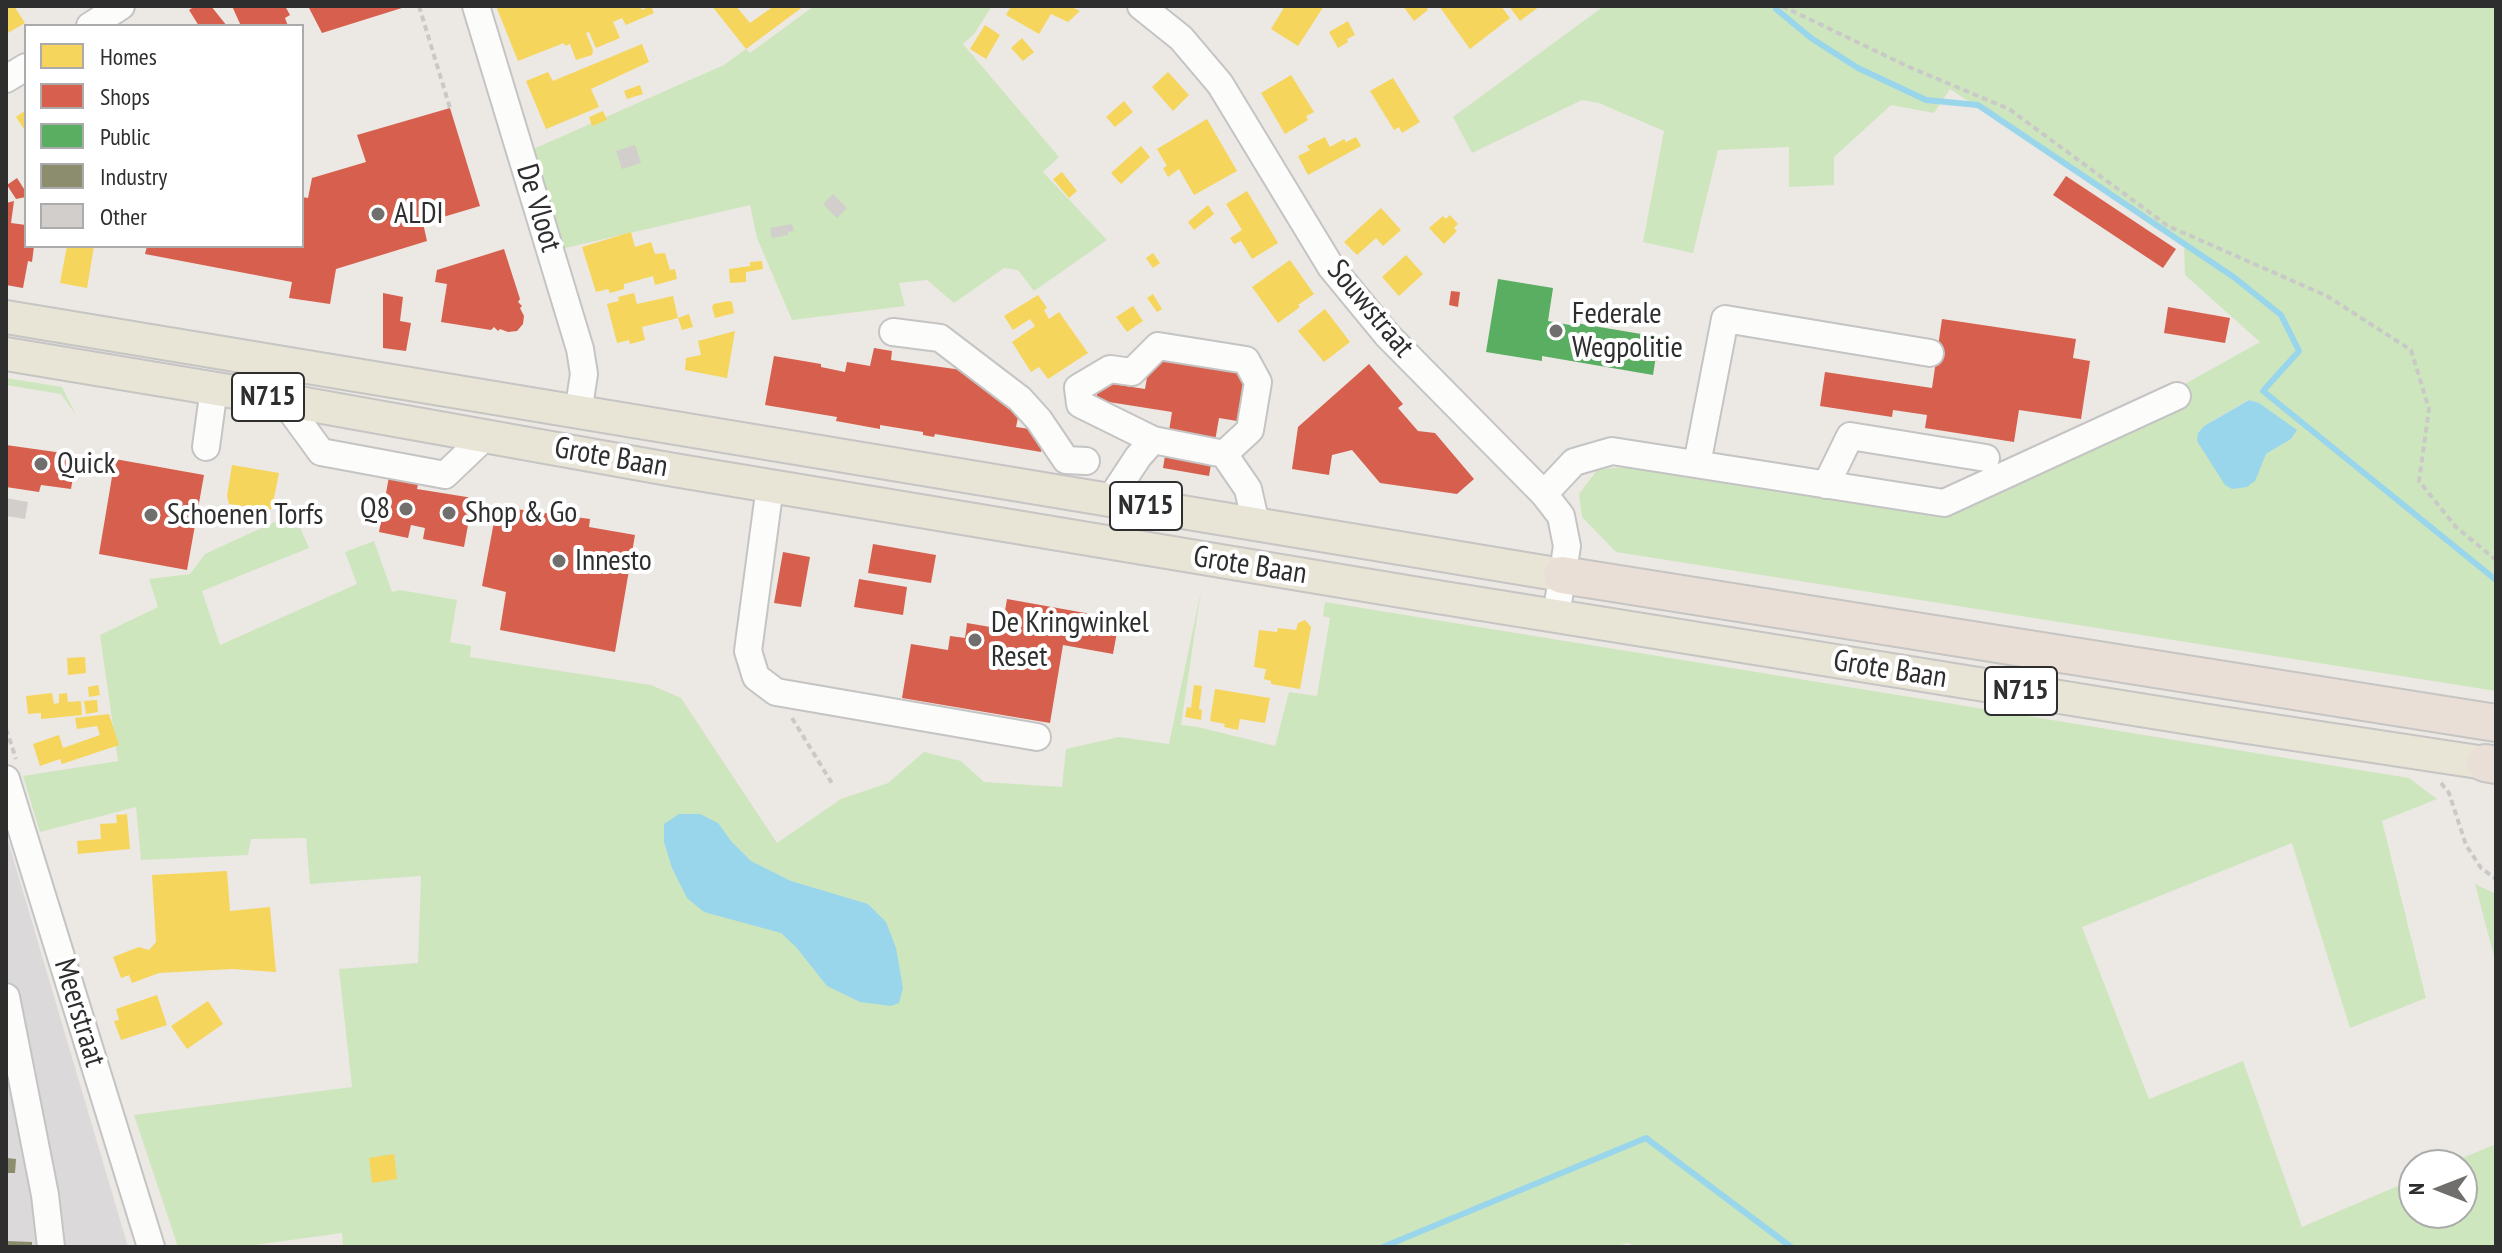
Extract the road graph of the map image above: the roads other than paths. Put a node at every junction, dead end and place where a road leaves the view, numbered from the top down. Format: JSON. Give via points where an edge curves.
{"nodes":[{"id":1,"x":121,"y":6,"type":"edge"},
{"id":2,"x":476,"y":6,"type":"edge"},
{"id":3,"x":1141,"y":6,"type":"edge"},
{"id":4,"x":93,"y":24,"type":"edge"},
{"id":5,"x":24,"y":68,"type":"edge"},
{"id":6,"x":6,"y":79,"type":"edge"},
{"id":7,"x":6,"y":317,"type":"edge"},
{"id":8,"x":893,"y":332,"type":"dead end"},
{"id":9,"x":1930,"y":353,"type":"dead end"},
{"id":10,"x":6,"y":354,"type":"edge"},
{"id":11,"x":214,"y":388,"type":"junction"},
{"id":12,"x":2177,"y":396,"type":"dead end"},
{"id":13,"x":283,"y":400,"type":"junction"},
{"id":14,"x":578,"y":413,"type":"junction"},
{"id":15,"x":486,"y":436,"type":"junction"},
{"id":16,"x":1153,"y":440,"type":"junction"},
{"id":17,"x":206,"y":447,"type":"dead end"},
{"id":18,"x":1224,"y":454,"type":"junction"},
{"id":19,"x":1986,"y":458,"type":"dead end"},
{"id":20,"x":1697,"y":464,"type":"junction"},
{"id":21,"x":1826,"y":485,"type":"junction"},
{"id":22,"x":770,"y":486,"type":"junction"},
{"id":23,"x":1544,"y":494,"type":"junction"},
{"id":24,"x":1103,"y":499,"type":"junction"},
{"id":25,"x":1256,"y":524,"type":"junction"},
{"id":26,"x":1562,"y":575,"type":"junction"},
{"id":27,"x":1556,"y":616,"type":"junction"},
{"id":28,"x":2494,"y":722,"type":"edge"},
{"id":29,"x":1037,"y":737,"type":"dead end"},
{"id":30,"x":2491,"y":764,"type":"edge"},
{"id":31,"x":6,"y":779,"type":"edge"},
{"id":32,"x":6,"y":997,"type":"edge"},
{"id":33,"x":51,"y":1247,"type":"edge"},
{"id":34,"x":151,"y":1247,"type":"edge"}],
"edges":[{"from":1,"to":4,"type":"street"},
{"from":2,"to":14,"type":"street","name":"De Vloot","via":[[580,349],[584,374]]},
{"from":3,"to":23,"type":"street","name":"Souwstraat","via":[[1181,38],[1213,75],[1331,267],[1387,335]]},
{"from":5,"to":6,"type":"street"},
{"from":7,"to":14,"type":"main road","name":"Grote Baan","number":"N715"},
{"from":8,"to":24,"type":"street","via":[[940,338],[1020,399],[1066,460],[1079,453]]},
{"from":9,"to":20,"type":"street","via":[[1725,319]]},
{"from":10,"to":11,"type":"main road","name":"Grote Baan","number":"N715"},
{"from":11,"to":13,"type":"main road","name":"Grote Baan","number":"N715"},
{"from":11,"to":17,"type":"street"},
{"from":12,"to":21,"type":"street","via":[[1944,503]]},
{"from":13,"to":15,"type":"main road","name":"Grote Baan","number":"N715"},
{"from":13,"to":15,"type":"street","via":[[321,452],[445,475]]},
{"from":14,"to":24,"type":"main road","name":"Grote Baan","number":"N715"},
{"from":15,"to":22,"type":"main road","name":"Grote Baan","number":"N715"},
{"from":16,"to":18,"type":"street"},
{"from":16,"to":18,"type":"street","via":[[1080,404],[1078,388],[1110,369],[1132,372],[1158,346],[1246,360],[1258,382],[1250,430]]},
{"from":16,"to":24,"type":"street","via":[[1117,489]]},
{"from":18,"to":25,"type":"street","via":[[1248,489]]},
{"from":19,"to":21,"type":"street","via":[[1850,436]]},
{"from":20,"to":21,"type":"street"},
{"from":20,"to":23,"type":"street","via":[[1612,451],[1574,462]]},
{"from":22,"to":27,"type":"main road","name":"Grote Baan","number":"N715"},
{"from":22,"to":29,"type":"street","via":[[748,651],[756,677],[776,692]]},
{"from":23,"to":26,"type":"street","name":"Souwstraat","via":[[1561,516],[1567,546]]},
{"from":24,"to":25,"type":"main road","name":"Grote Baan","number":"N715"},
{"from":25,"to":26,"type":"main road","name":"Grote Baan","number":"N715"},
{"from":26,"to":27,"type":"street","name":"Souwstraat"},
{"from":26,"to":28,"type":"highway","name":"Grote Baan","number":"N715"},
{"from":27,"to":30,"type":"main road","name":"Grote Baan","number":"N715"},
{"from":28,"to":30,"type":"street"},
{"from":31,"to":34,"type":"street","name":"Meerstraat"},
{"from":32,"to":33,"type":"street"}]}
